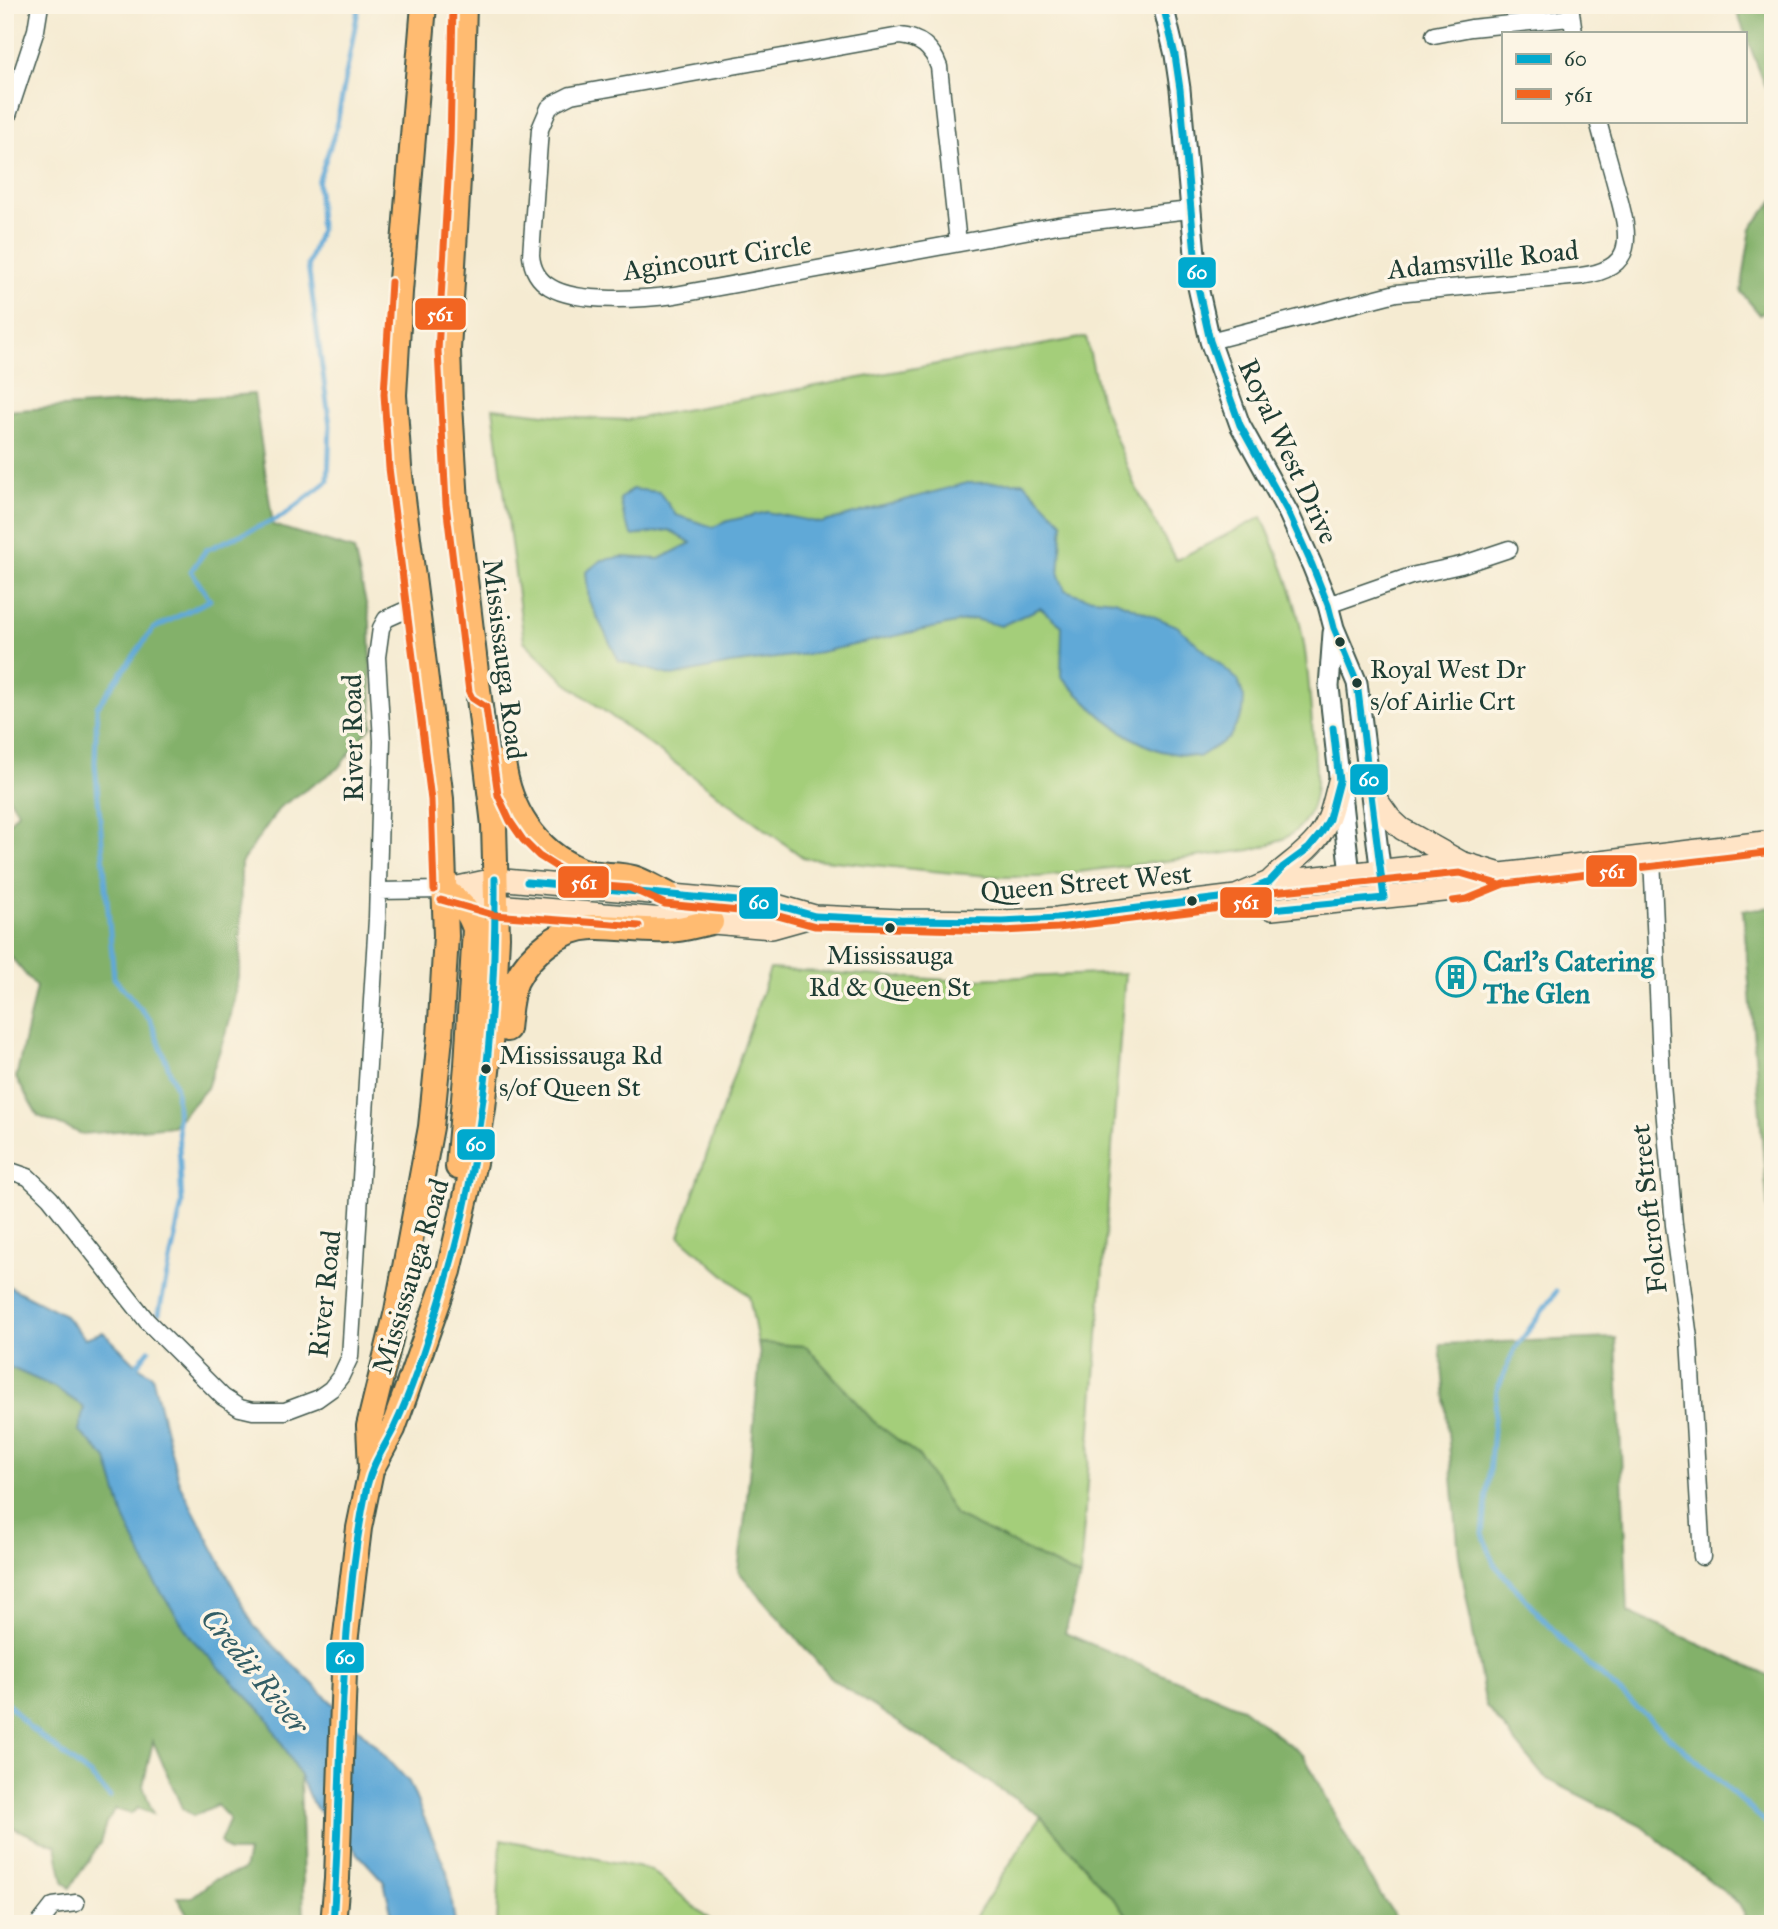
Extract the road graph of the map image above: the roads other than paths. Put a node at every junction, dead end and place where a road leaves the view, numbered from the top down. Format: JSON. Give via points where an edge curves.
{"nodes":[{"id":1,"x":40,"y":5,"type":"edge"},
{"id":2,"x":424,"y":5,"type":"edge"},
{"id":3,"x":464,"y":5,"type":"edge"},
{"id":4,"x":1163,"y":5,"type":"edge"},
{"id":5,"x":1572,"y":19,"type":"edge"},
{"id":6,"x":1434,"y":35,"type":"dead end"},
{"id":7,"x":1598,"y":122,"type":"edge"},
{"id":8,"x":5,"y":124,"type":"edge"},
{"id":9,"x":1190,"y":210,"type":"junction"},
{"id":10,"x":958,"y":243,"type":"junction"},
{"id":11,"x":1210,"y":341,"type":"junction"},
{"id":12,"x":1509,"y":550,"type":"dead end"},
{"id":13,"x":417,"y":605,"type":"junction"},
{"id":14,"x":1328,"y":605,"type":"junction"},
{"id":15,"x":1334,"y":628,"type":"junction"},
{"id":16,"x":479,"y":690,"type":"junction"},
{"id":17,"x":1339,"y":781,"type":"junction"},
{"id":18,"x":1372,"y":793,"type":"junction"},
{"id":19,"x":1773,"y":841,"type":"edge"},
{"id":20,"x":1652,"y":856,"type":"junction"},
{"id":21,"x":1461,"y":862,"type":"junction"},
{"id":22,"x":1381,"y":870,"type":"junction"},
{"id":23,"x":1350,"y":873,"type":"junction"},
{"id":24,"x":1501,"y":874,"type":"junction"},
{"id":25,"x":495,"y":879,"type":"junction"},
{"id":26,"x":1269,"y":882,"type":"junction"},
{"id":27,"x":444,"y":890,"type":"junction"},
{"id":28,"x":378,"y":891,"type":"junction"},
{"id":29,"x":667,"y":894,"type":"junction"},
{"id":30,"x":1236,"y":896,"type":"junction"},
{"id":31,"x":1384,"y":898,"type":"junction"},
{"id":32,"x":1353,"y":901,"type":"junction"},
{"id":33,"x":496,"y":905,"type":"junction"},
{"id":34,"x":815,"y":916,"type":"junction"},
{"id":35,"x":711,"y":922,"type":"junction"},
{"id":36,"x":475,"y":1158,"type":"junction"},
{"id":37,"x":5,"y":1169,"type":"edge"},
{"id":38,"x":465,"y":1207,"type":"junction"},
{"id":39,"x":372,"y":1470,"type":"junction"},
{"id":40,"x":1703,"y":1557,"type":"dead end"},
{"id":41,"x":76,"y":1903,"type":"dead end"},
{"id":42,"x":39,"y":1924,"type":"edge"},
{"id":43,"x":333,"y":1924,"type":"edge"}],
"edges":[{"from":1,"to":8,"type":"street"},
{"from":2,"to":13,"type":"main road","name":"Mississauga Road","via":[[394,395]]},
{"from":3,"to":16,"type":"main road","name":"Mississauga Road","via":[[448,350],[456,503]]},
{"from":4,"to":9,"type":"street","name":"Royal West Drive","via":[[1180,89]]},
{"from":5,"to":6,"type":"street"},
{"from":7,"to":11,"type":"street","name":"Adamsville Road","via":[[1628,237],[1621,257],[1605,269],[1581,276],[1396,293]]},
{"from":9,"to":10,"type":"street","name":"Agincourt Circle","via":[[1058,225]]},
{"from":9,"to":11,"type":"street","name":"Royal West Drive","via":[[1198,287]]},
{"from":10,"to":10,"type":"street","name":"Agincourt Circle","via":[[939,66],[929,48],[911,37],[571,95],[549,108],[540,129],[532,266],[551,289],[565,293],[624,300],[656,298]]},
{"from":11,"to":14,"type":"street","name":"Royal West Drive","via":[[1240,425],[1289,514]]},
{"from":12,"to":14,"type":"street","via":[[1411,576]]},
{"from":13,"to":27,"type":"main road","name":"Mississauga Road","via":[[441,799]]},
{"from":13,"to":28,"type":"street","name":"River Road","via":[[386,619],[377,657],[382,741]]},
{"from":14,"to":15,"type":"street","name":"Royal West Drive"},
{"from":15,"to":17,"type":"street","name":"Royal West Drive","via":[[1329,687]]},
{"from":15,"to":18,"type":"street","name":"Royal West Drive","via":[[1357,683]]},
{"from":16,"to":25,"type":"main road","name":"Mississauga Road","via":[[494,825]]},
{"from":16,"to":29,"type":"main road","via":[[496,701],[508,793],[519,816],[545,848],[580,870],[633,878]]},
{"from":17,"to":23,"type":"street","name":"Royal West Drive"},
{"from":17,"to":26,"type":"main road","via":[[1322,832]]},
{"from":18,"to":21,"type":"main road","via":[[1402,829]]},
{"from":18,"to":22,"type":"street","name":"Royal West Drive"},
{"from":19,"to":20,"type":"main road","name":"Queen Street West"},
{"from":20,"to":24,"type":"main road","name":"Queen Street West"},
{"from":20,"to":40,"type":"street","name":"Folcroft Street","via":[[1662,1084],[1689,1338]]},
{"from":21,"to":22,"type":"main road","name":"Queen Street West"},
{"from":21,"to":24,"type":"main road","name":"Queen Street West"},
{"from":22,"to":23,"type":"main road","name":"Queen Street West"},
{"from":22,"to":31,"type":"street","name":"Royal West Drive"},
{"from":23,"to":26,"type":"main road","name":"Queen Street West"},
{"from":23,"to":32,"type":"street","name":"Royal West Drive"},
{"from":24,"to":31,"type":"main road","name":"Queen Street West","via":[[1463,889]]},
{"from":25,"to":27,"type":"main road","name":"Queen Street West"},
{"from":25,"to":29,"type":"main road","name":"Queen Street West"},
{"from":25,"to":33,"type":"main road","name":"Mississauga Road"},
{"from":26,"to":30,"type":"main road","name":"Queen Street West"},
{"from":27,"to":28,"type":"street"},
{"from":27,"to":33,"type":"main road","name":"Queen Street West"},
{"from":27,"to":38,"type":"main road","via":[[470,914],[475,929],[458,1170]]},
{"from":27,"to":39,"type":"main road","name":"Mississauga Road","via":[[446,936],[431,1128],[400,1298],[369,1426]]},
{"from":28,"to":37,"type":"street","name":"River Road","via":[[350,1357],[331,1389],[285,1410],[253,1411],[223,1397],[147,1321],[50,1198],[28,1177]]},
{"from":29,"to":34,"type":"main road","name":"Queen Street West","via":[[773,904]]},
{"from":30,"to":32,"type":"main road","name":"Queen Street West","via":[[1272,909]]},
{"from":30,"to":34,"type":"main road","name":"Queen Street West","via":[[1016,920]]},
{"from":31,"to":32,"type":"main road","name":"Queen Street West"},
{"from":33,"to":35,"type":"main road","name":"Queen Street West"},
{"from":33,"to":36,"type":"main road","name":"Mississauga Road","via":[[493,1016]]},
{"from":34,"to":35,"type":"main road","name":"Queen Street West","via":[[772,928]]},
{"from":35,"to":36,"type":"main road","via":[[670,930],[592,927],[567,933],[539,951],[517,981],[511,998],[495,1132]]},
{"from":36,"to":38,"type":"main road","name":"Mississauga Road"},
{"from":38,"to":39,"type":"main road","name":"Mississauga Road","via":[[421,1353],[393,1429]]},
{"from":39,"to":43,"type":"main road","name":"Mississauga Road","via":[[355,1551],[345,1643]]},
{"from":41,"to":42,"type":"street","via":[[53,1906]]}]}
